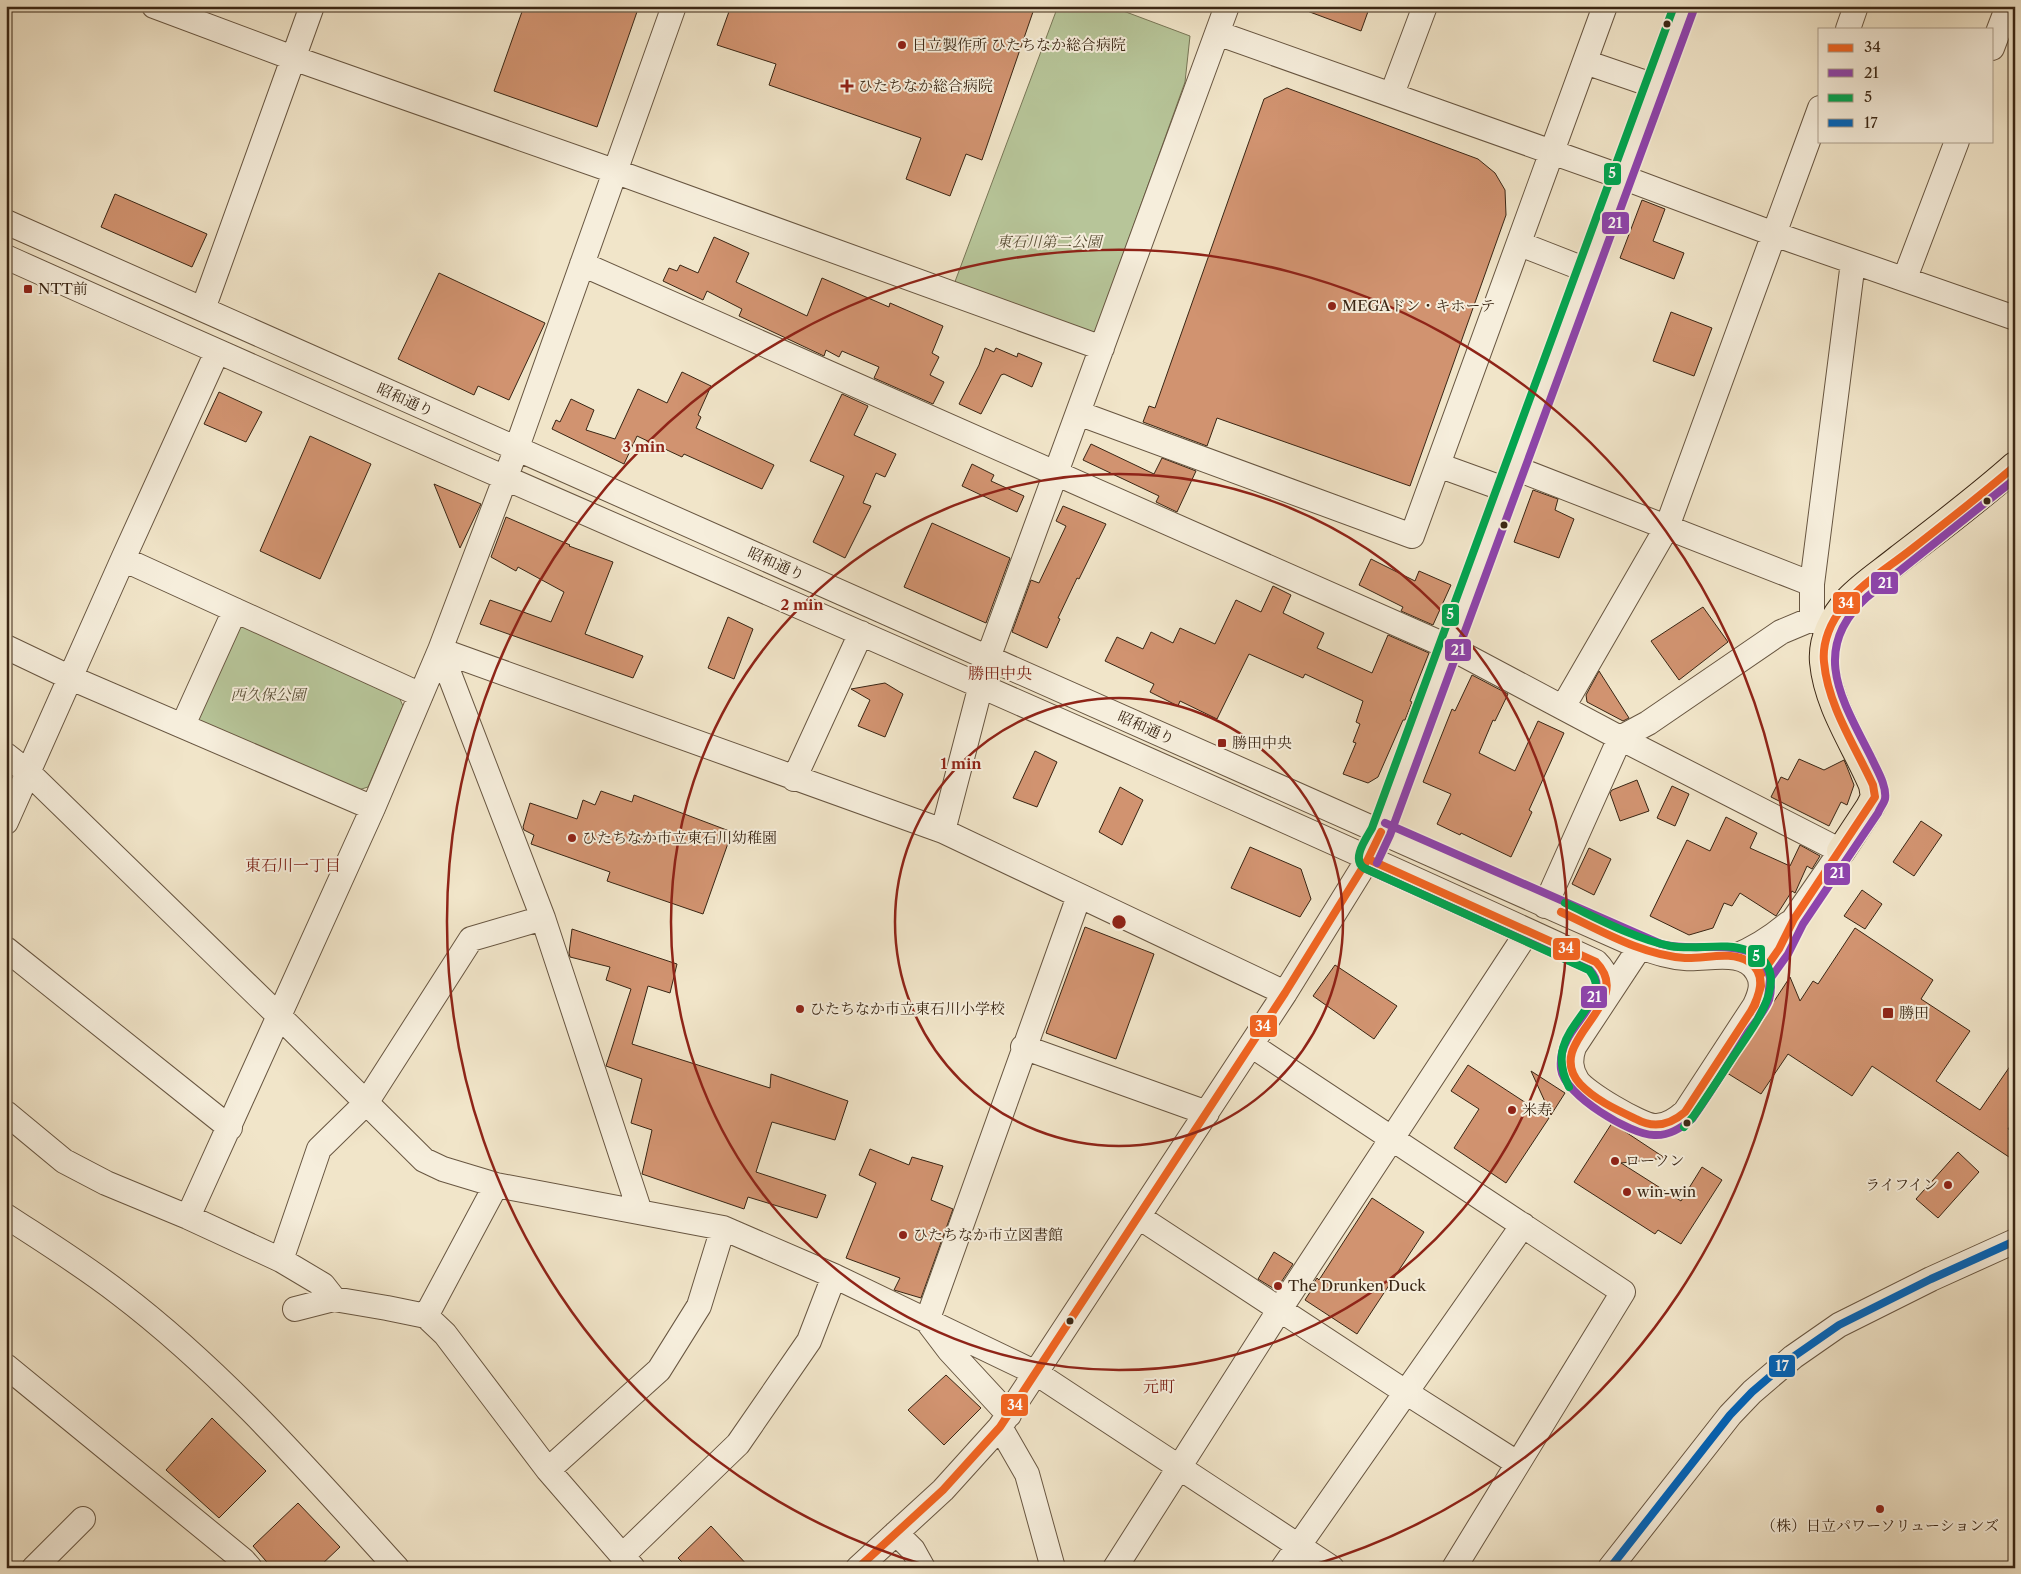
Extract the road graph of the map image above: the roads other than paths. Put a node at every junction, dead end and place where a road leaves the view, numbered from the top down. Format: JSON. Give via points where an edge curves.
{"nodes":[{"id":1,"x":312,"y":6,"type":"edge"},
{"id":2,"x":674,"y":6,"type":"edge"},
{"id":3,"x":1227,"y":6,"type":"edge"},
{"id":4,"x":1425,"y":6,"type":"edge"},
{"id":5,"x":1605,"y":6,"type":"edge"},
{"id":6,"x":1685,"y":6,"type":"edge"},
{"id":7,"x":1856,"y":6,"type":"edge"},
{"id":8,"x":2008,"y":6,"type":"edge"},
{"id":9,"x":158,"y":7,"type":"edge"},
{"id":10,"x":1848,"y":28,"type":"edge"},
{"id":11,"x":1217,"y":33,"type":"junction"},
{"id":12,"x":1994,"y":43,"type":"edge"},
{"id":13,"x":293,"y":58,"type":"junction"},
{"id":14,"x":1585,"y":62,"type":"junction"},
{"id":15,"x":1655,"y":86,"type":"junction"},
{"id":16,"x":1392,"y":94,"type":"junction"},
{"id":17,"x":1818,"y":113,"type":"edge"},
{"id":18,"x":1957,"y":142,"type":"edge"},
{"id":19,"x":1551,"y":152,"type":"junction"},
{"id":20,"x":614,"y":171,"type":"junction"},
{"id":21,"x":1622,"y":177,"type":"junction"},
{"id":22,"x":6,"y":222,"type":"edge"},
{"id":23,"x":1774,"y":234,"type":"junction"},
{"id":24,"x":1520,"y":244,"type":"junction"},
{"id":25,"x":6,"y":257,"type":"edge"},
{"id":26,"x":1853,"y":262,"type":"junction"},
{"id":27,"x":582,"y":264,"type":"junction"},
{"id":28,"x":1589,"y":271,"type":"junction"},
{"id":29,"x":1905,"y":278,"type":"junction"},
{"id":30,"x":202,"y":309,"type":"junction"},
{"id":31,"x":2015,"y":318,"type":"edge"},
{"id":32,"x":1102,"y":348,"type":"junction"},
{"id":33,"x":217,"y":352,"type":"junction"},
{"id":34,"x":1078,"y":413,"type":"junction"},
{"id":35,"x":516,"y":450,"type":"junction"},
{"id":36,"x":1438,"y":465,"type":"junction"},
{"id":37,"x":2015,"y":466,"type":"edge"},
{"id":38,"x":1515,"y":468,"type":"junction"},
{"id":39,"x":1057,"y":474,"type":"junction"},
{"id":40,"x":506,"y":478,"type":"junction"},
{"id":41,"x":1507,"y":490,"type":"junction"},
{"id":42,"x":1667,"y":527,"type":"junction"},
{"id":43,"x":123,"y":559,"type":"junction"},
{"id":44,"x":1812,"y":584,"type":"junction"},
{"id":45,"x":235,"y":610,"type":"junction"},
{"id":46,"x":1821,"y":624,"type":"junction"},
{"id":47,"x":860,"y":633,"type":"junction"},
{"id":48,"x":6,"y":647,"type":"edge"},
{"id":49,"x":1448,"y":647,"type":"junction"},
{"id":50,"x":440,"y":650,"type":"junction"},
{"id":51,"x":988,"y":658,"type":"junction"},
{"id":52,"x":71,"y":678,"type":"junction"},
{"id":53,"x":981,"y":687,"type":"junction"},
{"id":54,"x":421,"y":696,"type":"junction"},
{"id":55,"x":1564,"y":707,"type":"junction"},
{"id":56,"x":183,"y":725,"type":"junction"},
{"id":57,"x":1620,"y":738,"type":"junction"},
{"id":58,"x":6,"y":755,"type":"edge"},
{"id":59,"x":29,"y":773,"type":"junction"},
{"id":60,"x":794,"y":779,"type":"junction"},
{"id":61,"x":373,"y":808,"type":"junction"},
{"id":62,"x":6,"y":822,"type":"edge"},
{"id":63,"x":943,"y":831,"type":"junction"},
{"id":64,"x":1381,"y":832,"type":"junction"},
{"id":65,"x":1841,"y":851,"type":"junction"},
{"id":66,"x":1368,"y":859,"type":"junction"},
{"id":67,"x":1079,"y":896,"type":"junction"},
{"id":68,"x":1545,"y":906,"type":"junction"},
{"id":69,"x":543,"y":918,"type":"junction"},
{"id":70,"x":1794,"y":919,"type":"junction"},
{"id":71,"x":1528,"y":931,"type":"junction"},
{"id":72,"x":1640,"y":947,"type":"junction"},
{"id":73,"x":6,"y":949,"type":"edge"},
{"id":74,"x":1733,"y":957,"type":"junction"},
{"id":75,"x":1760,"y":976,"type":"junction"},
{"id":76,"x":1285,"y":994,"type":"junction"},
{"id":77,"x":1606,"y":996,"type":"junction"},
{"id":78,"x":279,"y":1016,"type":"junction"},
{"id":79,"x":1251,"y":1045,"type":"junction"},
{"id":80,"x":1024,"y":1047,"type":"junction"},
{"id":81,"x":366,"y":1103,"type":"junction"},
{"id":82,"x":6,"y":1113,"type":"edge"},
{"id":83,"x":1207,"y":1113,"type":"junction"},
{"id":84,"x":230,"y":1128,"type":"junction"},
{"id":85,"x":1394,"y":1138,"type":"junction"},
{"id":86,"x":496,"y":1185,"type":"junction"},
{"id":87,"x":640,"y":1212,"type":"junction"},
{"id":88,"x":6,"y":1216,"type":"edge"},
{"id":89,"x":188,"y":1217,"type":"junction"},
{"id":90,"x":1139,"y":1217,"type":"junction"},
{"id":91,"x":1523,"y":1225,"type":"junction"},
{"id":92,"x":723,"y":1228,"type":"junction"},
{"id":93,"x":2015,"y":1241,"type":"edge"},
{"id":94,"x":280,"y":1260,"type":"junction"},
{"id":95,"x":834,"y":1276,"type":"junction"},
{"id":96,"x":334,"y":1299,"type":"junction"},
{"id":97,"x":296,"y":1309,"type":"dead end"},
{"id":98,"x":1280,"y":1309,"type":"junction"},
{"id":99,"x":426,"y":1316,"type":"junction"},
{"id":100,"x":926,"y":1320,"type":"junction"},
{"id":101,"x":6,"y":1366,"type":"edge"},
{"id":102,"x":1036,"y":1373,"type":"junction"},
{"id":103,"x":1407,"y":1393,"type":"junction"},
{"id":104,"x":1004,"y":1421,"type":"junction"},
{"id":105,"x":1517,"y":1463,"type":"junction"},
{"id":106,"x":1179,"y":1467,"type":"junction"},
{"id":107,"x":548,"y":1470,"type":"junction"},
{"id":108,"x":84,"y":1519,"type":"dead end"},
{"id":109,"x":896,"y":1533,"type":"junction"},
{"id":110,"x":1299,"y":1546,"type":"junction"},
{"id":111,"x":628,"y":1562,"type":"edge"},
{"id":112,"x":34,"y":1568,"type":"edge"},
{"id":113,"x":250,"y":1568,"type":"edge"},
{"id":114,"x":396,"y":1568,"type":"edge"},
{"id":115,"x":858,"y":1568,"type":"edge"},
{"id":116,"x":923,"y":1568,"type":"edge"},
{"id":117,"x":1053,"y":1568,"type":"edge"},
{"id":118,"x":1115,"y":1568,"type":"edge"},
{"id":119,"x":1283,"y":1568,"type":"edge"},
{"id":120,"x":1332,"y":1568,"type":"edge"},
{"id":121,"x":1454,"y":1568,"type":"edge"},
{"id":122,"x":1610,"y":1568,"type":"edge"}],
"edges":[{"from":1,"to":13,"type":"street"},
{"from":2,"to":20,"type":"street"},
{"from":3,"to":11,"type":"street"},
{"from":4,"to":16,"type":"street"},
{"from":5,"to":14,"type":"street"},
{"from":6,"to":15,"type":"street"},
{"from":7,"to":10,"type":"street"},
{"from":8,"to":12,"type":"street"},
{"from":9,"to":13,"type":"street"},
{"from":11,"to":16,"type":"street"},
{"from":11,"to":32,"type":"street"},
{"from":13,"to":20,"type":"street"},
{"from":13,"to":30,"type":"street"},
{"from":14,"to":15,"type":"street"},
{"from":14,"to":19,"type":"street"},
{"from":15,"to":21,"type":"street"},
{"from":16,"to":19,"type":"street"},
{"from":17,"to":23,"type":"street"},
{"from":18,"to":29,"type":"street"},
{"from":19,"to":21,"type":"street"},
{"from":19,"to":24,"type":"street"},
{"from":20,"to":27,"type":"street"},
{"from":20,"to":32,"type":"street"},
{"from":21,"to":23,"type":"street"},
{"from":21,"to":28,"type":"street"},
{"from":22,"to":30,"type":"street","name":"昭和通り"},
{"from":23,"to":26,"type":"street"},
{"from":23,"to":42,"type":"street"},
{"from":24,"to":28,"type":"street"},
{"from":24,"to":36,"type":"street"},
{"from":25,"to":33,"type":"street","name":"昭和通り"},
{"from":26,"to":29,"type":"street"},
{"from":26,"to":44,"type":"street"},
{"from":27,"to":35,"type":"street"},
{"from":27,"to":39,"type":"street"},
{"from":28,"to":38,"type":"street"},
{"from":29,"to":31,"type":"street"},
{"from":30,"to":35,"type":"street","name":"昭和通り"},
{"from":32,"to":34,"type":"street"},
{"from":33,"to":40,"type":"street","name":"昭和通り"},
{"from":33,"to":43,"type":"street"},
{"from":34,"to":36,"type":"street","via":[[1412,536]]},
{"from":34,"to":39,"type":"street"},
{"from":35,"to":40,"type":"street"},
{"from":35,"to":51,"type":"street","name":"昭和通り"},
{"from":36,"to":41,"type":"street"},
{"from":37,"to":46,"type":"main road","via":[[1850,599],[1837,615]]},
{"from":38,"to":41,"type":"street"},
{"from":38,"to":42,"type":"street"},
{"from":39,"to":49,"type":"street"},
{"from":39,"to":51,"type":"street"},
{"from":40,"to":47,"type":"street","name":"昭和通り"},
{"from":40,"to":50,"type":"street"},
{"from":41,"to":49,"type":"street"},
{"from":42,"to":44,"type":"street"},
{"from":42,"to":55,"type":"street"},
{"from":43,"to":45,"type":"street"},
{"from":43,"to":52,"type":"street"},
{"from":44,"to":46,"type":"street"},
{"from":45,"to":54,"type":"street"},
{"from":45,"to":56,"type":"street"},
{"from":46,"to":57,"type":"street","via":[[1781,632],[1648,724]]},
{"from":46,"to":65,"type":"main road","via":[[1824,663],[1837,710],[1873,785],[1874,797],[1870,807]]},
{"from":47,"to":53,"type":"street","name":"昭和通り"},
{"from":47,"to":60,"type":"street"},
{"from":48,"to":52,"type":"street"},
{"from":49,"to":55,"type":"street"},
{"from":49,"to":64,"type":"street"},
{"from":50,"to":54,"type":"street"},
{"from":50,"to":60,"type":"street"},
{"from":50,"to":69,"type":"street"},
{"from":51,"to":53,"type":"street"},
{"from":51,"to":64,"type":"street","name":"昭和通り"},
{"from":52,"to":56,"type":"street"},
{"from":52,"to":59,"type":"street"},
{"from":53,"to":63,"type":"street"},
{"from":53,"to":66,"type":"street","name":"昭和通り"},
{"from":54,"to":61,"type":"street"},
{"from":55,"to":57,"type":"street"},
{"from":56,"to":61,"type":"street"},
{"from":57,"to":65,"type":"street"},
{"from":57,"to":68,"type":"street"},
{"from":58,"to":59,"type":"street"},
{"from":59,"to":62,"type":"street"},
{"from":59,"to":78,"type":"street"},
{"from":60,"to":63,"type":"street"},
{"from":61,"to":78,"type":"street"},
{"from":63,"to":67,"type":"street"},
{"from":64,"to":66,"type":"street"},
{"from":64,"to":68,"type":"street","name":"昭和通り"},
{"from":65,"to":70,"type":"street"},
{"from":66,"to":71,"type":"street","name":"昭和通り"},
{"from":66,"to":76,"type":"street"},
{"from":67,"to":76,"type":"street"},
{"from":67,"to":80,"type":"street"},
{"from":68,"to":72,"type":"street","name":"昭和通り"},
{"from":69,"to":81,"type":"street","via":[[471,939]]},
{"from":69,"to":87,"type":"street"},
{"from":70,"to":74,"type":"street","via":[[1751,950]]},
{"from":70,"to":75,"type":"street","via":[[1772,961]]},
{"from":71,"to":77,"type":"street","name":"昭和通り","via":[[1596,962],[1607,978]]},
{"from":71,"to":85,"type":"street"},
{"from":72,"to":74,"type":"street","name":"昭和通り","via":[[1687,958]]},
{"from":72,"to":77,"type":"street"},
{"from":73,"to":84,"type":"street"},
{"from":74,"to":75,"type":"street","via":[[1748,961]]},
{"from":75,"to":77,"type":"street","via":[[1761,986],[1755,1005],[1685,1112],[1665,1125],[1639,1122],[1578,1082],[1572,1069],[1570,1058],[1574,1047]]},
{"from":76,"to":79,"type":"street"},
{"from":78,"to":81,"type":"street"},
{"from":78,"to":84,"type":"street"},
{"from":79,"to":83,"type":"street"},
{"from":79,"to":85,"type":"street"},
{"from":80,"to":83,"type":"street"},
{"from":80,"to":100,"type":"street"},
{"from":81,"to":86,"type":"street","via":[[424,1160]]},
{"from":81,"to":94,"type":"street","via":[[319,1149]]},
{"from":82,"to":89,"type":"street","via":[[64,1161],[106,1183]]},
{"from":83,"to":90,"type":"street"},
{"from":84,"to":89,"type":"street"},
{"from":85,"to":91,"type":"street"},
{"from":85,"to":98,"type":"street"},
{"from":86,"to":87,"type":"street"},
{"from":86,"to":99,"type":"street"},
{"from":87,"to":92,"type":"street"},
{"from":88,"to":114,"type":"street","via":[[119,1293],[175,1339],[281,1440]]},
{"from":89,"to":94,"type":"street"},
{"from":90,"to":98,"type":"street"},
{"from":90,"to":102,"type":"street"},
{"from":91,"to":103,"type":"street"},
{"from":91,"to":105,"type":"street","via":[[1623,1292]]},
{"from":92,"to":95,"type":"street"},
{"from":92,"to":107,"type":"street","via":[[699,1306],[659,1370]]},
{"from":93,"to":122,"type":"street","via":[[1839,1325],[1793,1357],[1730,1415]]},
{"from":94,"to":96,"type":"street","via":[[323,1285]]},
{"from":95,"to":100,"type":"street"},
{"from":95,"to":111,"type":"street","via":[[809,1341],[738,1444]]},
{"from":96,"to":97,"type":"street"},
{"from":96,"to":99,"type":"street"},
{"from":98,"to":103,"type":"street"},
{"from":98,"to":106,"type":"street"},
{"from":99,"to":107,"type":"street","via":[[444,1334]]},
{"from":100,"to":102,"type":"street"},
{"from":100,"to":104,"type":"street"},
{"from":101,"to":113,"type":"street"},
{"from":102,"to":104,"type":"street"},
{"from":102,"to":106,"type":"street"},
{"from":103,"to":105,"type":"street"},
{"from":103,"to":110,"type":"street"},
{"from":104,"to":109,"type":"street","via":[[943,1490]]},
{"from":104,"to":117,"type":"street","via":[[1027,1474]]},
{"from":105,"to":121,"type":"street"},
{"from":106,"to":110,"type":"street"},
{"from":106,"to":118,"type":"street"},
{"from":107,"to":111,"type":"street"},
{"from":108,"to":112,"type":"street"},
{"from":109,"to":115,"type":"street"},
{"from":109,"to":116,"type":"street","via":[[913,1550]]},
{"from":110,"to":119,"type":"street"},
{"from":110,"to":120,"type":"street"}]}
